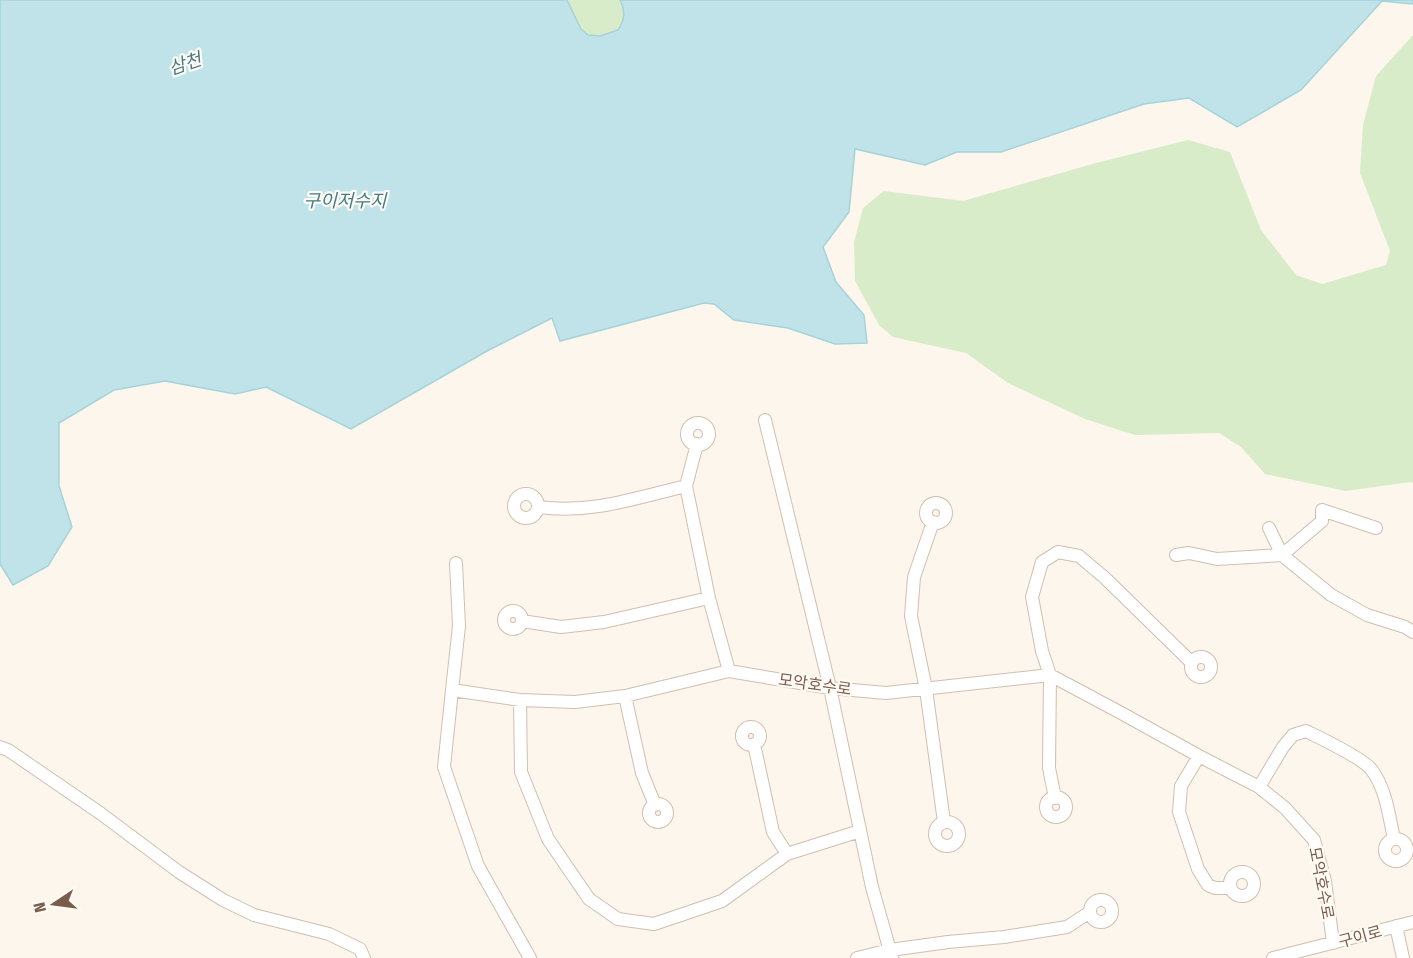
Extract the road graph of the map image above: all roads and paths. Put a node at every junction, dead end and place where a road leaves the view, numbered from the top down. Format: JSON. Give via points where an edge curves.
{"nodes":[{"id":1,"x":765,"y":420,"type":"dead end"},
{"id":2,"x":697,"y":444,"type":"dead end"},
{"id":3,"x":686,"y":486,"type":"junction"},
{"id":4,"x":538,"y":507,"type":"dead end"},
{"id":5,"x":933,"y":522,"type":"dead end"},
{"id":6,"x":1269,"y":528,"type":"dead end"},
{"id":7,"x":1376,"y":528,"type":"dead end"},
{"id":8,"x":1176,"y":555,"type":"dead end"},
{"id":9,"x":1282,"y":555,"type":"junction"},
{"id":10,"x":456,"y":563,"type":"dead end"},
{"id":11,"x":709,"y":598,"type":"junction"},
{"id":12,"x":522,"y":621,"type":"dead end"},
{"id":13,"x":1413,"y":632,"type":"edge"},
{"id":14,"x":1192,"y":663,"type":"dead end"},
{"id":15,"x":729,"y":671,"type":"junction"},
{"id":16,"x":1050,"y":675,"type":"junction"},
{"id":17,"x":830,"y":688,"type":"junction"},
{"id":18,"x":926,"y":689,"type":"junction"},
{"id":19,"x":452,"y":690,"type":"junction"},
{"id":20,"x":625,"y":696,"type":"junction"},
{"id":21,"x":520,"y":700,"type":"junction"},
{"id":22,"x":754,"y":744,"type":"dead end"},
{"id":23,"x":0,"y":747,"type":"edge"},
{"id":24,"x":1199,"y":756,"type":"junction"},
{"id":25,"x":1258,"y":787,"type":"junction"},
{"id":26,"x":1055,"y":798,"type":"dead end"},
{"id":27,"x":655,"y":805,"type":"dead end"},
{"id":28,"x":944,"y":822,"type":"dead end"},
{"id":29,"x":860,"y":831,"type":"junction"},
{"id":30,"x":1394,"y":839,"type":"dead end"},
{"id":31,"x":787,"y":854,"type":"junction"},
{"id":32,"x":1231,"y":888,"type":"dead end"},
{"id":33,"x":1090,"y":912,"type":"dead end"},
{"id":34,"x":1413,"y":922,"type":"edge"},
{"id":35,"x":1396,"y":926,"type":"junction"},
{"id":36,"x":1333,"y":943,"type":"junction"},
{"id":37,"x":891,"y":954,"type":"edge"},
{"id":38,"x":364,"y":958,"type":"edge"},
{"id":39,"x":530,"y":958,"type":"edge"},
{"id":40,"x":856,"y":958,"type":"edge"},
{"id":41,"x":1273,"y":958,"type":"edge"},
{"id":42,"x":1403,"y":958,"type":"edge"}],
"edges":[{"from":1,"to":17,"type":"street"},
{"from":2,"to":3,"type":"street"},
{"from":3,"to":4,"type":"street","via":[[598,507],[564,511]]},
{"from":3,"to":11,"type":"street"},
{"from":5,"to":18,"type":"street","via":[[914,577],[911,616]]},
{"from":6,"to":9,"type":"street"},
{"from":7,"to":9,"type":"street","via":[[1322,510],[1322,521]]},
{"from":8,"to":9,"type":"street","via":[[1189,553],[1217,559]]},
{"from":9,"to":13,"type":"street","via":[[1331,596]]},
{"from":10,"to":19,"type":"street","via":[[459,626]]},
{"from":11,"to":12,"type":"street","via":[[604,622],[561,627]]},
{"from":11,"to":15,"type":"street"},
{"from":14,"to":16,"type":"street","via":[[1079,556],[1059,552],[1042,562],[1032,597]]},
{"from":15,"to":17,"type":"street","name":"모악호수로"},
{"from":15,"to":20,"type":"street","name":"모악호수로"},
{"from":16,"to":18,"type":"street","name":"모악호수로"},
{"from":16,"to":24,"type":"street","name":"모악호수로"},
{"from":16,"to":26,"type":"street","via":[[1049,768]]},
{"from":17,"to":18,"type":"street","name":"모악호수로","via":[[886,693]]},
{"from":17,"to":29,"type":"street"},
{"from":18,"to":28,"type":"street"},
{"from":19,"to":21,"type":"street","name":"모악호수로"},
{"from":19,"to":39,"type":"street","via":[[444,767],[478,866]]},
{"from":20,"to":21,"type":"street","name":"모악호수로","via":[[575,702]]},
{"from":20,"to":27,"type":"street","via":[[642,773]]},
{"from":21,"to":31,"type":"street","via":[[521,772],[548,839],[589,899],[618,919],[654,924],[722,901]]},
{"from":22,"to":31,"type":"street","via":[[773,832]]},
{"from":23,"to":38,"type":"street","via":[[223,900],[254,915],[329,934],[360,949]]},
{"from":24,"to":25,"type":"street","name":"모악호수로"},
{"from":24,"to":32,"type":"street","via":[[1181,786],[1179,812],[1198,869],[1208,885]]},
{"from":25,"to":30,"type":"street","via":[[1293,735],[1306,731],[1370,767],[1385,796]]},
{"from":25,"to":36,"type":"street","name":"모악호수로","via":[[1285,808],[1314,840],[1325,881]]},
{"from":29,"to":31,"type":"street"},
{"from":29,"to":37,"type":"street"},
{"from":33,"to":37,"type":"street","via":[[1067,927],[1004,938],[948,942]]},
{"from":34,"to":35,"type":"street","name":"구이로"},
{"from":35,"to":36,"type":"street","name":"구이로"},
{"from":35,"to":42,"type":"street"},
{"from":36,"to":41,"type":"street","name":"구이로"},
{"from":37,"to":40,"type":"street"}]}
